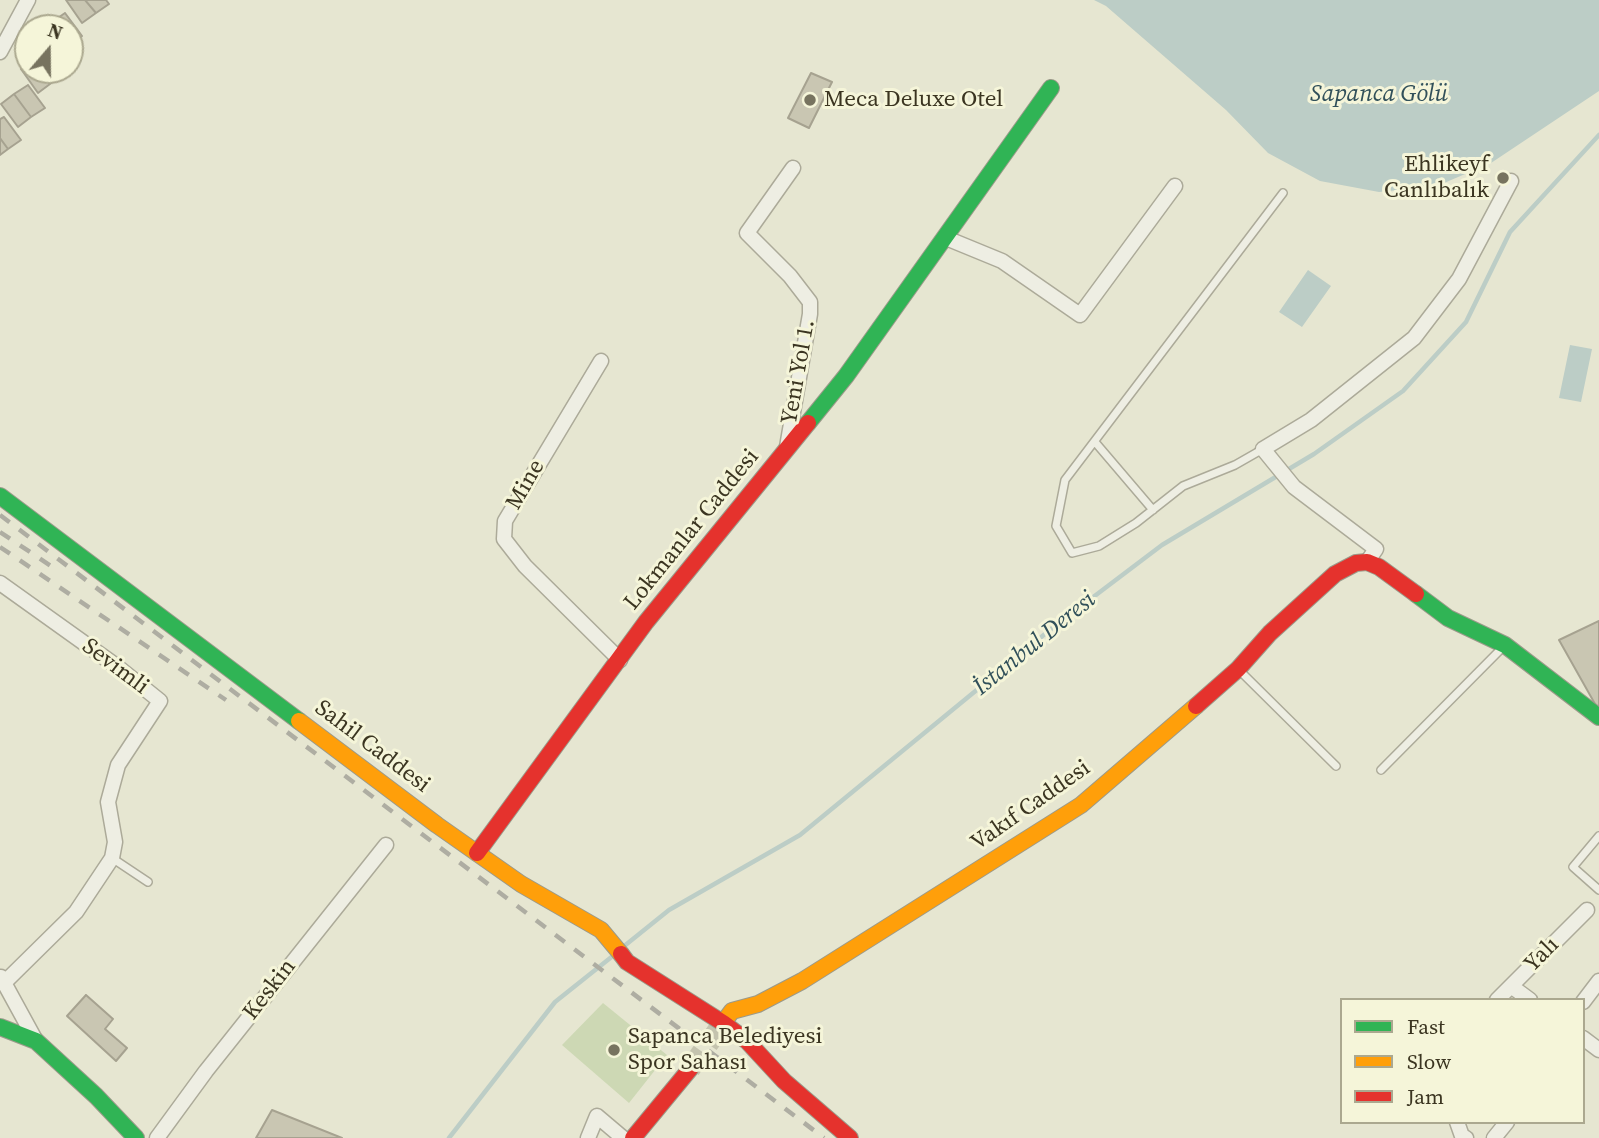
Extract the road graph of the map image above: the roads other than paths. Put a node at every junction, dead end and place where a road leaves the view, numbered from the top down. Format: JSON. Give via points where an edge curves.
{"nodes":[{"id":1,"x":29,"y":0,"type":"edge"},
{"id":2,"x":0,"y":52,"type":"edge"},
{"id":3,"x":1051,"y":88,"type":"dead end"},
{"id":4,"x":793,"y":168,"type":"dead end"},
{"id":5,"x":1511,"y":181,"type":"dead end"},
{"id":6,"x":1175,"y":186,"type":"dead end"},
{"id":7,"x":1283,"y":193,"type":"dead end"},
{"id":8,"x":946,"y":238,"type":"junction"},
{"id":9,"x":601,"y":361,"type":"dead end"},
{"id":10,"x":1095,"y":442,"type":"junction"},
{"id":11,"x":787,"y":448,"type":"junction"},
{"id":12,"x":1263,"y":449,"type":"junction"},
{"id":13,"x":0,"y":496,"type":"edge"},
{"id":14,"x":1153,"y":510,"type":"junction"},
{"id":15,"x":1367,"y":562,"type":"junction"},
{"id":16,"x":0,"y":583,"type":"edge"},
{"id":17,"x":1506,"y":645,"type":"junction"},
{"id":18,"x":620,"y":660,"type":"junction"},
{"id":19,"x":1238,"y":669,"type":"junction"},
{"id":20,"x":1599,"y":717,"type":"edge"},
{"id":21,"x":1336,"y":766,"type":"dead end"},
{"id":22,"x":1381,"y":770,"type":"dead end"},
{"id":23,"x":1599,"y":836,"type":"edge"},
{"id":24,"x":386,"y":845,"type":"dead end"},
{"id":25,"x":477,"y":853,"type":"junction"},
{"id":26,"x":112,"y":858,"type":"junction"},
{"id":27,"x":148,"y":882,"type":"dead end"},
{"id":28,"x":1599,"y":890,"type":"edge"},
{"id":29,"x":1587,"y":909,"type":"dead end"},
{"id":30,"x":2,"y":979,"type":"edge"},
{"id":31,"x":1599,"y":981,"type":"edge"},
{"id":32,"x":1511,"y":986,"type":"junction"},
{"id":33,"x":1499,"y":998,"type":"edge"},
{"id":34,"x":1527,"y":998,"type":"edge"},
{"id":35,"x":1585,"y":999,"type":"edge"},
{"id":36,"x":723,"y":1023,"type":"junction"},
{"id":37,"x":0,"y":1027,"type":"edge"},
{"id":38,"x":36,"y":1041,"type":"junction"},
{"id":39,"x":690,"y":1069,"type":"tunnel mouth"},
{"id":40,"x":1505,"y":1124,"type":"edge"},
{"id":41,"x":136,"y":1138,"type":"edge"},
{"id":42,"x":157,"y":1138,"type":"edge"},
{"id":43,"x":588,"y":1138,"type":"edge"},
{"id":44,"x":623,"y":1138,"type":"edge"},
{"id":45,"x":634,"y":1138,"type":"edge"},
{"id":46,"x":850,"y":1138,"type":"edge"},
{"id":47,"x":1494,"y":1138,"type":"edge"}],
"edges":[{"from":1,"to":2,"type":"street"},
{"from":3,"to":8,"type":"street","name":"Lokmanlar Caddesi"},
{"from":4,"to":11,"type":"street","name":"Yeni Yol 1.","via":[[747,233],[810,302]]},
{"from":5,"to":12,"type":"street","via":[[1459,279],[1413,338],[1311,420]]},
{"from":6,"to":8,"type":"street","via":[[1080,315],[1003,261]]},
{"from":7,"to":10,"type":"lane"},
{"from":8,"to":11,"type":"street","name":"Lokmanlar Caddesi","via":[[846,376]]},
{"from":9,"to":18,"type":"street","name":"Mine","via":[[505,521],[504,540]]},
{"from":10,"to":14,"type":"lane"},
{"from":10,"to":14,"type":"lane","via":[[1065,481],[1056,526],[1072,553],[1099,546]]},
{"from":11,"to":18,"type":"street","name":"Lokmanlar Caddesi"},
{"from":12,"to":14,"type":"lane","via":[[1183,486]]},
{"from":12,"to":15,"type":"street","via":[[1294,487],[1376,549]]},
{"from":13,"to":25,"type":"street","name":"Sahil Caddesi"},
{"from":15,"to":17,"type":"street","via":[[1448,618]]},
{"from":15,"to":19,"type":"street","name":"Vakıf Caddesi","via":[[1335,574]]},
{"from":16,"to":26,"type":"street","name":"Sevimli","via":[[160,701],[118,765],[108,802],[115,842]]},
{"from":17,"to":20,"type":"street"},
{"from":17,"to":22,"type":"lane"},
{"from":18,"to":25,"type":"street","name":"Lokmanlar Caddesi"},
{"from":19,"to":21,"type":"lane"},
{"from":19,"to":36,"type":"street","name":"Vakıf Caddesi","via":[[1081,805],[802,981],[758,1004],[732,1011]]},
{"from":23,"to":28,"type":"lane","via":[[1573,867]]},
{"from":24,"to":42,"type":"street","name":"Keskin"},
{"from":25,"to":36,"type":"street","name":"Sahil Caddesi","via":[[601,930],[627,962]]},
{"from":26,"to":27,"type":"lane"},
{"from":26,"to":30,"type":"street","via":[[76,912]]},
{"from":29,"to":32,"type":"street","name":"Yalı"},
{"from":30,"to":38,"type":"street"},
{"from":31,"to":35,"type":"street"},
{"from":32,"to":33,"type":"street","name":"Yalı"},
{"from":32,"to":34,"type":"street"},
{"from":36,"to":46,"type":"street","name":"Sahil Caddesi"},
{"from":37,"to":38,"type":"street"},
{"from":38,"to":41,"type":"street"},
{"from":39,"to":45,"type":"street"},
{"from":40,"to":47,"type":"street"},
{"from":43,"to":44,"type":"street","via":[[597,1116]]}]}
